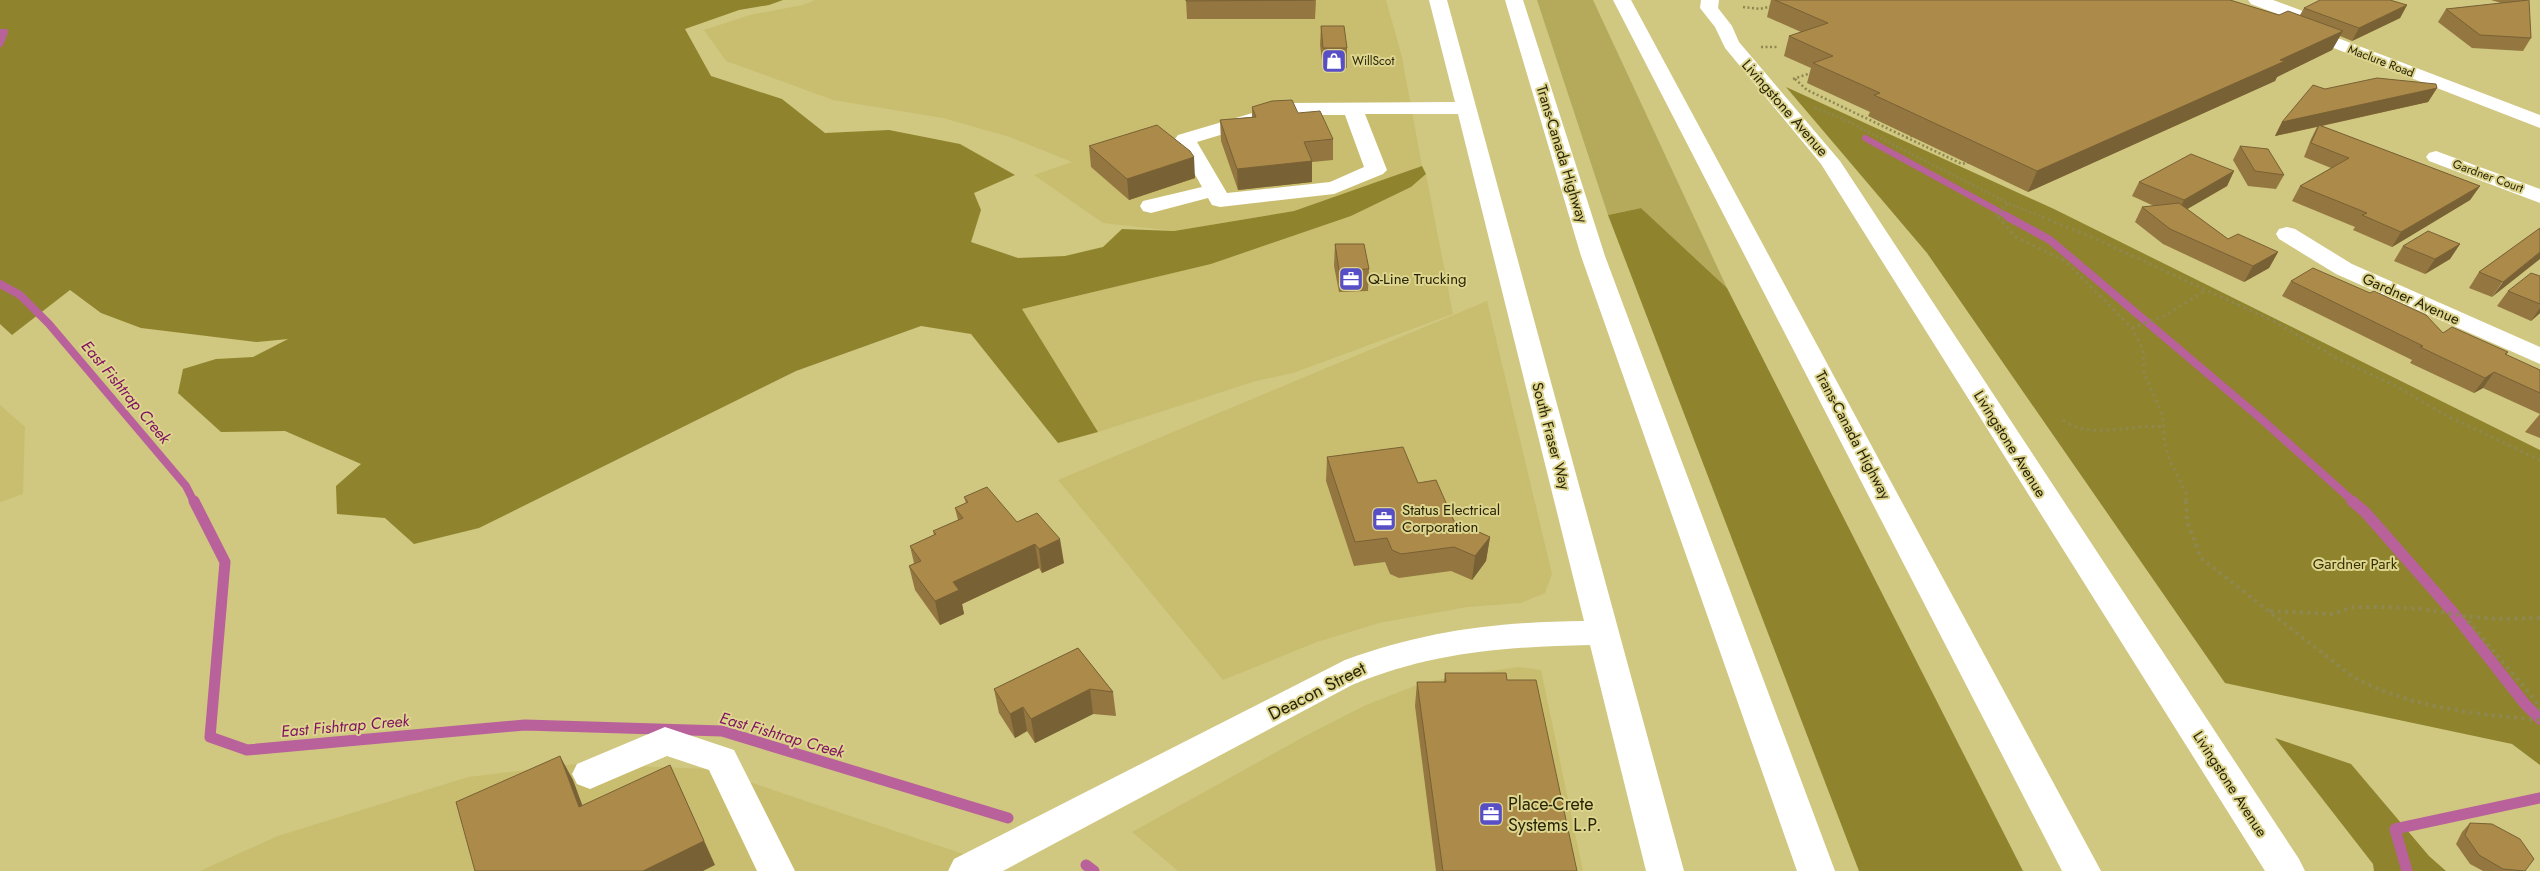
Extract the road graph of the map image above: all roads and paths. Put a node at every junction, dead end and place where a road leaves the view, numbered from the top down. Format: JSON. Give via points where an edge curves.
{"nodes":[{"id":1,"x":1438,"y":0,"type":"edge"},
{"id":2,"x":1622,"y":0,"type":"edge"},
{"id":3,"x":1643,"y":0,"type":"edge"},
{"id":4,"x":1710,"y":0,"type":"edge"},
{"id":5,"x":2248,"y":3,"type":"edge"},
{"id":6,"x":1775,"y":5,"type":"dead end"},
{"id":7,"x":1515,"y":6,"type":"edge"},
{"id":8,"x":1732,"y":14,"type":"junction"},
{"id":9,"x":1756,"y":47,"type":"dead end"},
{"id":10,"x":1778,"y":47,"type":"dead end"},
{"id":11,"x":1821,"y":70,"type":"edge"},
{"id":12,"x":1795,"y":79,"type":"junction"},
{"id":13,"x":1779,"y":85,"type":"junction"},
{"id":14,"x":1466,"y":108,"type":"junction"},
{"id":15,"x":2540,"y":108,"type":"edge"},
{"id":16,"x":1353,"y":109,"type":"junction"},
{"id":17,"x":2540,"y":122,"type":"edge"},
{"id":18,"x":1914,"y":134,"type":"edge"},
{"id":19,"x":1906,"y":138,"type":"junction"},
{"id":20,"x":1703,"y":152,"type":"junction"},
{"id":21,"x":2436,"y":157,"type":"dead end"},
{"id":22,"x":1972,"y":162,"type":"edge"},
{"id":23,"x":1214,"y":190,"type":"junction"},
{"id":24,"x":2540,"y":196,"type":"edge"},
{"id":25,"x":2008,"y":203,"type":"junction"},
{"id":26,"x":1151,"y":206,"type":"dead end"},
{"id":27,"x":2288,"y":234,"type":"dead end"},
{"id":28,"x":2205,"y":291,"type":"junction"},
{"id":29,"x":2132,"y":328,"type":"junction"},
{"id":30,"x":2540,"y":356,"type":"edge"},
{"id":31,"x":2063,"y":420,"type":"dead end"},
{"id":32,"x":2163,"y":427,"type":"junction"},
{"id":33,"x":2540,"y":460,"type":"edge"},
{"id":34,"x":2270,"y":611,"type":"junction"},
{"id":35,"x":2464,"y":616,"type":"junction"},
{"id":36,"x":2540,"y":618,"type":"edge"},
{"id":37,"x":1602,"y":633,"type":"junction"},
{"id":38,"x":2540,"y":710,"type":"edge"},
{"id":39,"x":2540,"y":720,"type":"edge"},
{"id":40,"x":590,"y":774,"type":"dead end"},
{"id":41,"x":776,"y":871,"type":"edge"},
{"id":42,"x":967,"y":871,"type":"edge"},
{"id":43,"x":1665,"y":871,"type":"edge"},
{"id":44,"x":1816,"y":871,"type":"edge"},
{"id":45,"x":2082,"y":871,"type":"edge"},
{"id":46,"x":2286,"y":871,"type":"edge"}],
"edges":[{"from":1,"to":14,"type":"main road","name":"South Fraser Way"},
{"from":2,"to":20,"type":"main road","name":"Trans-Canada Highway"},
{"from":3,"to":20,"type":"main road"},
{"from":4,"to":8,"type":"main road","name":"Livingstone Avenue","via":[[1709,8]]},
{"from":5,"to":15,"type":"main road","name":"Maclure Road"},
{"from":5,"to":17,"type":"main road","name":"Maclure Road"},
{"from":6,"to":8,"type":"path"},
{"from":7,"to":44,"type":"main road","name":"Trans-Canada Highway","via":[[1593,256]]},
{"from":8,"to":13,"type":"main road","name":"Livingstone Avenue","via":[[1731,44]]},
{"from":9,"to":10,"type":"path"},
{"from":11,"to":12,"type":"path"},
{"from":12,"to":13,"type":"path"},
{"from":12,"to":19,"type":"path","via":[[1807,90]]},
{"from":13,"to":25,"type":"path"},
{"from":13,"to":46,"type":"main road","name":"Livingstone Avenue"},
{"from":14,"to":16,"type":"main road"},
{"from":14,"to":37,"type":"main road","name":"South Fraser Way"},
{"from":16,"to":23,"type":"main road","via":[[1286,109],[1185,139]]},
{"from":16,"to":23,"type":"main road","via":[[1376,170],[1334,188],[1220,200]]},
{"from":18,"to":19,"type":"path"},
{"from":19,"to":22,"type":"path","via":[[1962,164]]},
{"from":20,"to":45,"type":"main road","name":"Trans-Canada Highway"},
{"from":21,"to":24,"type":"main road","name":"Gardner Court"},
{"from":23,"to":26,"type":"main road"},
{"from":25,"to":28,"type":"path","via":[[2094,238]]},
{"from":25,"to":29,"type":"path","via":[[1998,213],[2016,237],[2066,261]]},
{"from":27,"to":30,"type":"main road","name":"Gardner Avenue","via":[[2344,270]]},
{"from":28,"to":29,"type":"path","via":[[2164,316]]},
{"from":28,"to":33,"type":"path","via":[[2275,322],[2447,416]]},
{"from":29,"to":32,"type":"path","via":[[2147,363],[2144,373],[2163,416]]},
{"from":31,"to":32,"type":"path","via":[[2072,429],[2083,432],[2138,425]]},
{"from":32,"to":34,"type":"path","via":[[2169,459],[2186,493],[2187,521],[2201,558]]},
{"from":34,"to":35,"type":"path","via":[[2332,614],[2354,607],[2386,607]]},
{"from":34,"to":39,"type":"path","via":[[2377,691],[2435,709]]},
{"from":35,"to":36,"type":"path","via":[[2497,620]]},
{"from":35,"to":38,"type":"path"},
{"from":37,"to":42,"type":"main road","name":"Deacon Street","via":[[1482,638],[1432,646],[1367,664]]},
{"from":37,"to":43,"type":"main road","name":"South Fraser Way"},
{"from":40,"to":41,"type":"main road","via":[[666,741],[722,760]]}]}
